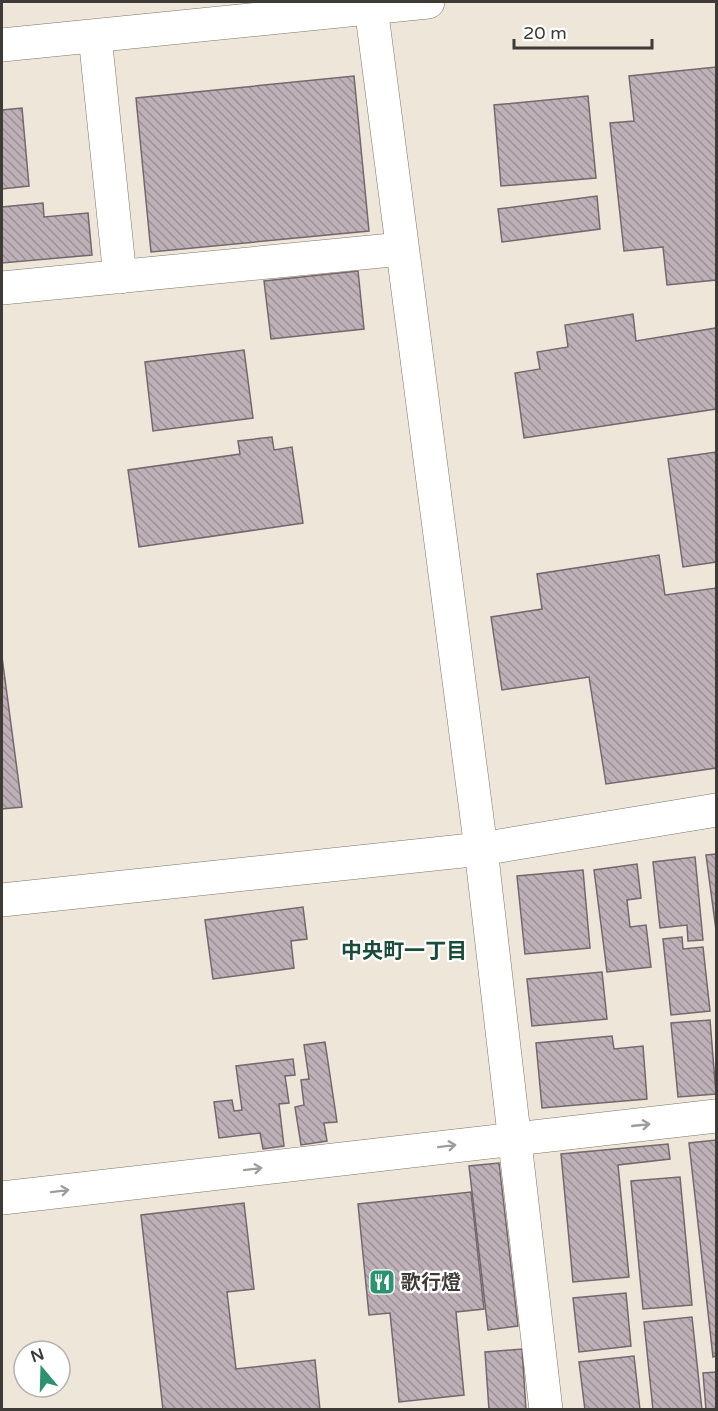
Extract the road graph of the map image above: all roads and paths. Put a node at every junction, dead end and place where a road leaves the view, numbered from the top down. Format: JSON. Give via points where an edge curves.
{"nodes":[{"id":1,"x":428,"y":2,"type":"edge"},
{"id":2,"x":371,"y":7,"type":"junction"},
{"id":3,"x":95,"y":36,"type":"junction"},
{"id":4,"x":2,"y":45,"type":"edge"},
{"id":5,"x":402,"y":249,"type":"junction"},
{"id":6,"x":120,"y":277,"type":"junction"},
{"id":7,"x":2,"y":288,"type":"edge"},
{"id":8,"x":717,"y":810,"type":"edge"},
{"id":9,"x":481,"y":849,"type":"junction"},
{"id":10,"x":2,"y":900,"type":"edge"},
{"id":11,"x":717,"y":1116,"type":"edge"},
{"id":12,"x":516,"y":1138,"type":"junction"},
{"id":13,"x":2,"y":1198,"type":"edge"},
{"id":14,"x":546,"y":1410,"type":"edge"}],
"edges":[{"from":1,"to":2,"type":"street"},
{"from":2,"to":3,"type":"street"},
{"from":2,"to":5,"type":"street"},
{"from":3,"to":4,"type":"street"},
{"from":3,"to":6,"type":"street"},
{"from":5,"to":6,"type":"street"},
{"from":5,"to":9,"type":"street"},
{"from":6,"to":7,"type":"street"},
{"from":8,"to":9,"type":"street"},
{"from":9,"to":10,"type":"street"},
{"from":9,"to":12,"type":"street"},
{"from":12,"to":11,"type":"street","one_way":true},
{"from":13,"to":12,"type":"street","one_way":true},
{"from":12,"to":14,"type":"street"}]}
